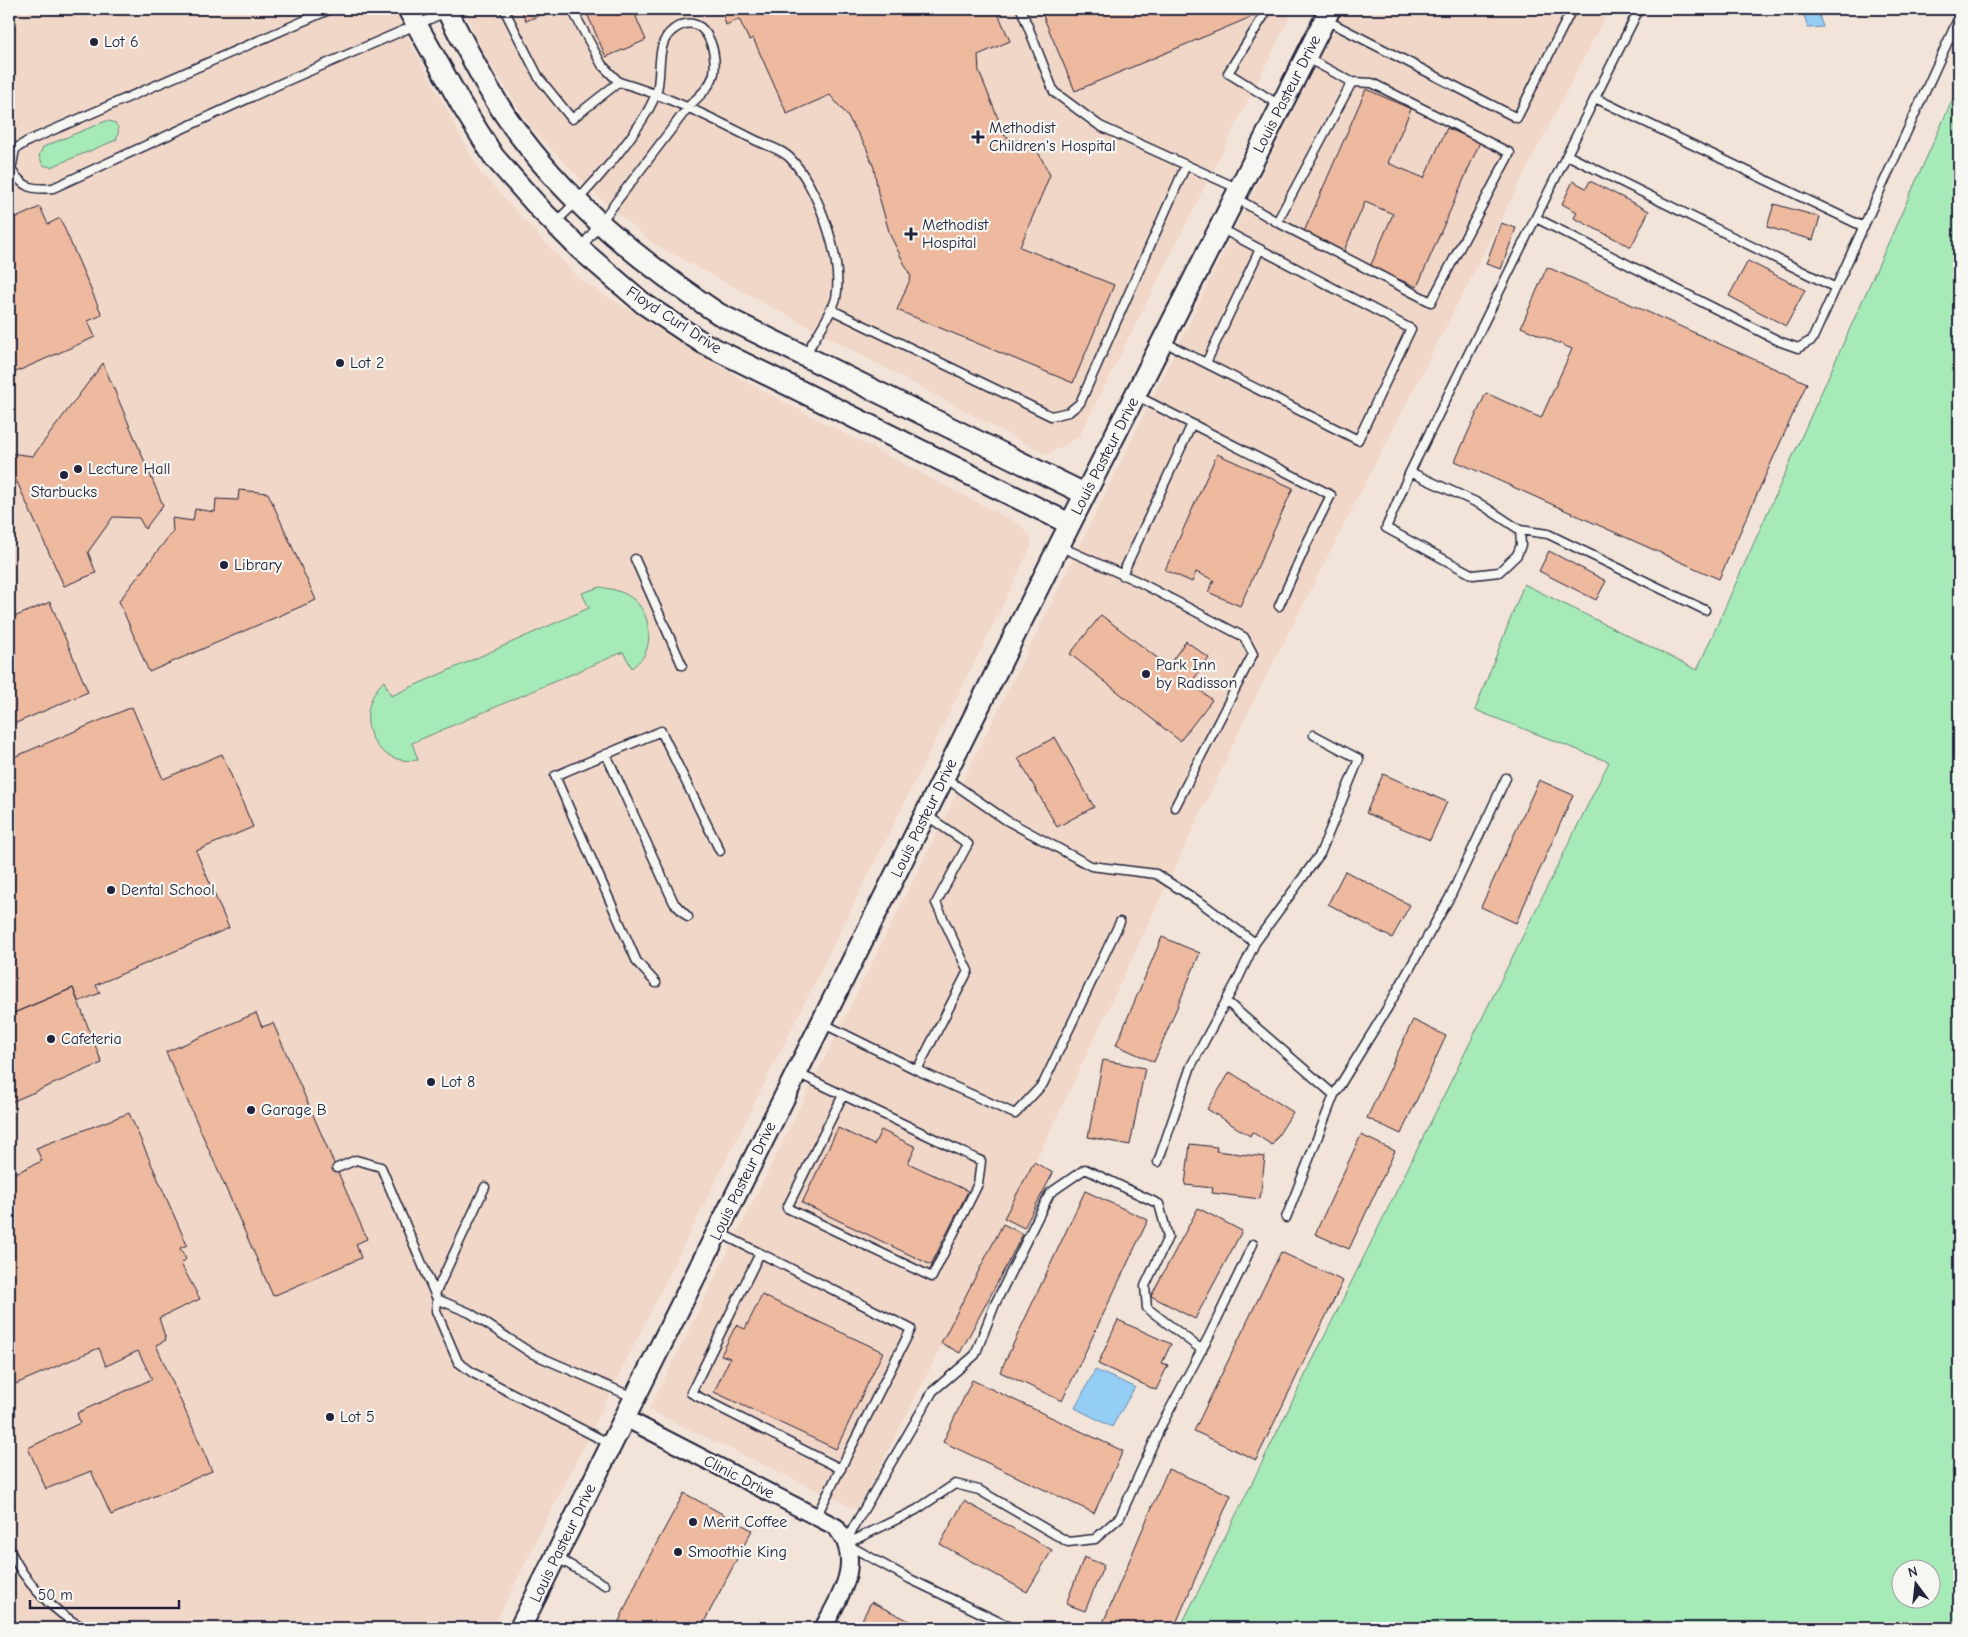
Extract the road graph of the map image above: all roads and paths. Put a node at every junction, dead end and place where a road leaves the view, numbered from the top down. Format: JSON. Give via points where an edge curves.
{"nodes":[{"id":1,"x":331,"y":9,"type":"edge"},
{"id":2,"x":504,"y":9,"type":"edge"},
{"id":3,"x":1021,"y":9,"type":"edge"},
{"id":4,"x":1268,"y":9,"type":"edge"},
{"id":5,"x":1572,"y":9,"type":"edge"},
{"id":6,"x":1639,"y":9,"type":"edge"},
{"id":7,"x":447,"y":10,"type":"edge"},
{"id":8,"x":1327,"y":14,"type":"edge"},
{"id":9,"x":575,"y":15,"type":"dead end"},
{"id":10,"x":413,"y":17,"type":"edge"},
{"id":11,"x":1959,"y":17,"type":"edge"},
{"id":12,"x":1305,"y":57,"type":"junction"},
{"id":13,"x":619,"y":82,"type":"junction"},
{"id":14,"x":1352,"y":82,"type":"junction"},
{"id":15,"x":656,"y":93,"type":"junction"},
{"id":16,"x":1595,"y":98,"type":"junction"},
{"id":17,"x":689,"y":106,"type":"junction"},
{"id":18,"x":1281,"y":106,"type":"junction"},
{"id":19,"x":1567,"y":155,"type":"junction"},
{"id":20,"x":1186,"y":165,"type":"junction"},
{"id":21,"x":1236,"y":193,"type":"junction"},
{"id":22,"x":578,"y":201,"type":"junction"},
{"id":23,"x":1536,"y":218,"type":"junction"},
{"id":24,"x":1277,"y":222,"type":"junction"},
{"id":25,"x":554,"y":224,"type":"junction"},
{"id":26,"x":601,"y":224,"type":"junction"},
{"id":27,"x":1864,"y":226,"type":"junction"},
{"id":28,"x":1219,"y":228,"type":"junction"},
{"id":29,"x":580,"y":249,"type":"junction"},
{"id":30,"x":1260,"y":249,"type":"junction"},
{"id":31,"x":1836,"y":288,"type":"junction"},
{"id":32,"x":830,"y":309,"type":"junction"},
{"id":33,"x":1162,"y":341,"type":"junction"},
{"id":34,"x":804,"y":356,"type":"junction"},
{"id":35,"x":1206,"y":363,"type":"junction"},
{"id":36,"x":1135,"y":395,"type":"junction"},
{"id":37,"x":1192,"y":424,"type":"junction"},
{"id":38,"x":1410,"y":472,"type":"junction"},
{"id":39,"x":1085,"y":494,"type":"junction"},
{"id":40,"x":1070,"y":524,"type":"junction"},
{"id":41,"x":1520,"y":530,"type":"junction"},
{"id":42,"x":1059,"y":546,"type":"junction"},
{"id":43,"x":635,"y":559,"type":"dead end"},
{"id":44,"x":1122,"y":575,"type":"junction"},
{"id":45,"x":1279,"y":606,"type":"dead end"},
{"id":46,"x":1706,"y":610,"type":"dead end"},
{"id":47,"x":682,"y":665,"type":"dead end"},
{"id":48,"x":1314,"y":735,"type":"dead end"},
{"id":49,"x":606,"y":754,"type":"junction"},
{"id":50,"x":944,"y":777,"type":"junction"},
{"id":51,"x":1506,"y":778,"type":"dead end"},
{"id":52,"x":1175,"y":807,"type":"dead end"},
{"id":53,"x":926,"y":815,"type":"junction"},
{"id":54,"x":720,"y":851,"type":"dead end"},
{"id":55,"x":688,"y":916,"type":"dead end"},
{"id":56,"x":1120,"y":922,"type":"dead end"},
{"id":57,"x":1255,"y":943,"type":"junction"},
{"id":58,"x":656,"y":983,"type":"dead end"},
{"id":59,"x":1226,"y":1001,"type":"junction"},
{"id":60,"x":822,"y":1023,"type":"junction"},
{"id":61,"x":916,"y":1070,"type":"junction"},
{"id":62,"x":797,"y":1073,"type":"junction"},
{"id":63,"x":843,"y":1095,"type":"junction"},
{"id":64,"x":1334,"y":1095,"type":"junction"},
{"id":65,"x":1158,"y":1162,"type":"dead end"},
{"id":66,"x":336,"y":1168,"type":"dead end"},
{"id":67,"x":485,"y":1187,"type":"dead end"},
{"id":68,"x":1286,"y":1218,"type":"dead end"},
{"id":69,"x":718,"y":1232,"type":"junction"},
{"id":70,"x":1253,"y":1244,"type":"dead end"},
{"id":71,"x":760,"y":1253,"type":"junction"},
{"id":72,"x":436,"y":1296,"type":"junction"},
{"id":73,"x":1202,"y":1350,"type":"junction"},
{"id":74,"x":635,"y":1398,"type":"junction"},
{"id":75,"x":625,"y":1418,"type":"junction"},
{"id":76,"x":612,"y":1444,"type":"junction"},
{"id":77,"x":841,"y":1469,"type":"junction"},
{"id":78,"x":816,"y":1517,"type":"junction"},
{"id":79,"x":846,"y":1544,"type":"junction"},
{"id":80,"x":9,"y":1548,"type":"edge"},
{"id":81,"x":556,"y":1557,"type":"junction"},
{"id":82,"x":605,"y":1585,"type":"dead end"},
{"id":83,"x":84,"y":1628,"type":"edge"},
{"id":84,"x":520,"y":1628,"type":"edge"},
{"id":85,"x":823,"y":1628,"type":"edge"},
{"id":86,"x":1012,"y":1628,"type":"edge"}],
"edges":[{"from":1,"to":10,"type":"lane","via":[[28,141],[15,149],[12,170],[21,184],[37,190],[53,188],[275,86]]},
{"from":2,"to":13,"type":"lane","via":[[540,78],[572,118]]},
{"from":3,"to":20,"type":"lane","via":[[1054,92],[1100,126]]},
{"from":4,"to":18,"type":"lane","via":[[1228,73]]},
{"from":5,"to":8,"type":"lane","via":[[1517,118]]},
{"from":6,"to":16,"type":"lane"},
{"from":7,"to":10,"type":"lane"},
{"from":7,"to":22,"type":"street","name":"Floyd Curl Drive","via":[[520,137]]},
{"from":8,"to":12,"type":"street","name":"Louis Pasteur Drive"},
{"from":9,"to":13,"type":"lane","via":[[602,65]]},
{"from":10,"to":25,"type":"street","name":"Floyd Curl Drive","via":[[460,104],[494,157]]},
{"from":11,"to":27,"type":"lane"},
{"from":12,"to":14,"type":"lane"},
{"from":12,"to":18,"type":"street","name":"Louis Pasteur Drive"},
{"from":13,"to":15,"type":"lane"},
{"from":14,"to":24,"type":"lane"},
{"from":14,"to":24,"type":"lane","via":[[1372,84],[1510,153],[1431,302]]},
{"from":15,"to":17,"type":"lane"},
{"from":15,"to":17,"type":"lane","via":[[664,41],[672,30],[686,23],[699,25],[711,39],[714,72],[708,86]]},
{"from":15,"to":22,"type":"lane","via":[[642,122]]},
{"from":16,"to":19,"type":"lane"},
{"from":16,"to":27,"type":"lane"},
{"from":17,"to":26,"type":"lane"},
{"from":17,"to":32,"type":"lane","via":[[789,156],[805,180],[830,232],[838,278],[835,300]]},
{"from":18,"to":21,"type":"street","name":"Louis Pasteur Drive"},
{"from":19,"to":23,"type":"lane"},
{"from":19,"to":31,"type":"lane"},
{"from":20,"to":21,"type":"lane"},
{"from":20,"to":32,"type":"lane","via":[[1080,403],[1069,412],[1051,416]]},
{"from":21,"to":24,"type":"lane"},
{"from":21,"to":28,"type":"street","name":"Louis Pasteur Drive"},
{"from":22,"to":25,"type":"lane"},
{"from":22,"to":26,"type":"street","name":"Floyd Curl Drive"},
{"from":23,"to":31,"type":"lane","via":[[1798,348],[1812,340]]},
{"from":23,"to":38,"type":"lane"},
{"from":25,"to":29,"type":"street","name":"Floyd Curl Drive"},
{"from":26,"to":29,"type":"lane"},
{"from":26,"to":34,"type":"street","name":"Floyd Curl Drive","via":[[664,278],[719,314]]},
{"from":27,"to":31,"type":"lane"},
{"from":28,"to":30,"type":"lane"},
{"from":28,"to":33,"type":"street","name":"Louis Pasteur Drive"},
{"from":29,"to":40,"type":"street","name":"Floyd Curl Drive","via":[[644,304],[703,343]]},
{"from":30,"to":35,"type":"lane"},
{"from":30,"to":35,"type":"lane","via":[[1411,329],[1358,440]]},
{"from":32,"to":34,"type":"lane"},
{"from":33,"to":35,"type":"lane"},
{"from":33,"to":36,"type":"street","name":"Louis Pasteur Drive"},
{"from":34,"to":39,"type":"street","name":"Floyd Curl Drive"},
{"from":36,"to":37,"type":"lane"},
{"from":36,"to":39,"type":"street","name":"Louis Pasteur Drive"},
{"from":37,"to":44,"type":"lane"},
{"from":37,"to":45,"type":"lane","via":[[1331,495]]},
{"from":38,"to":41,"type":"lane","via":[[1482,506]]},
{"from":38,"to":41,"type":"lane","via":[[1386,528],[1473,575],[1499,572],[1517,555],[1521,545]]},
{"from":39,"to":40,"type":"street","name":"Louis Pasteur Drive"},
{"from":40,"to":42,"type":"street","name":"Louis Pasteur Drive"},
{"from":41,"to":46,"type":"lane","via":[[1548,534]]},
{"from":42,"to":44,"type":"lane"},
{"from":42,"to":50,"type":"street","name":"Louis Pasteur Drive"},
{"from":43,"to":47,"type":"lane"},
{"from":44,"to":52,"type":"lane","via":[[1244,637],[1253,654]]},
{"from":48,"to":57,"type":"lane","via":[[1360,759],[1320,854]]},
{"from":49,"to":54,"type":"lane","via":[[661,731]]},
{"from":49,"to":55,"type":"lane","via":[[674,903]]},
{"from":49,"to":58,"type":"lane","via":[[555,776],[637,962]]},
{"from":50,"to":53,"type":"street","name":"Louis Pasteur Drive"},
{"from":50,"to":57,"type":"lane","via":[[1006,820],[1092,866],[1156,874]]},
{"from":51,"to":64,"type":"lane","via":[[1451,896]]},
{"from":53,"to":60,"type":"street","name":"Louis Pasteur Drive"},
{"from":53,"to":61,"type":"lane","via":[[968,844],[936,903],[968,971]]},
{"from":56,"to":61,"type":"lane","via":[[1043,1084],[1014,1114]]},
{"from":57,"to":59,"type":"lane"},
{"from":59,"to":64,"type":"lane"},
{"from":59,"to":65,"type":"lane","via":[[1191,1066]]},
{"from":60,"to":61,"type":"lane"},
{"from":60,"to":62,"type":"street","name":"Louis Pasteur Drive"},
{"from":62,"to":63,"type":"lane"},
{"from":62,"to":69,"type":"street","name":"Louis Pasteur Drive"},
{"from":63,"to":63,"type":"lane","via":[[981,1161],[978,1184],[932,1277],[786,1208]]},
{"from":64,"to":68,"type":"lane"},
{"from":66,"to":72,"type":"lane","via":[[356,1160],[381,1168]]},
{"from":67,"to":72,"type":"lane"},
{"from":69,"to":71,"type":"lane"},
{"from":69,"to":74,"type":"street","name":"Louis Pasteur Drive"},
{"from":70,"to":73,"type":"lane"},
{"from":71,"to":77,"type":"lane","via":[[691,1393]]},
{"from":71,"to":77,"type":"lane","via":[[911,1329]]},
{"from":72,"to":74,"type":"lane","via":[[470,1313],[530,1353]]},
{"from":72,"to":76,"type":"lane","via":[[436,1312],[458,1362]]},
{"from":73,"to":79,"type":"lane","via":[[1162,1424],[1120,1517],[1096,1539],[1068,1542],[979,1490],[955,1484],[916,1510]]},
{"from":73,"to":79,"type":"lane","via":[[1147,1308],[1145,1286],[1168,1237],[1159,1204],[1086,1169],[1050,1193],[995,1304],[975,1355],[933,1391]]},
{"from":74,"to":75,"type":"street","name":"Louis Pasteur Drive"},
{"from":75,"to":76,"type":"street","name":"Louis Pasteur Drive"},
{"from":75,"to":78,"type":"street","name":"Clinic Drive"},
{"from":76,"to":81,"type":"street","name":"Louis Pasteur Drive"},
{"from":77,"to":78,"type":"lane"},
{"from":78,"to":79,"type":"street","name":"Clinic Drive","via":[[836,1527]]},
{"from":79,"to":85,"type":"street","via":[[848,1563],[844,1587]]},
{"from":79,"to":86,"type":"lane"},
{"from":80,"to":83,"type":"lane","via":[[14,1562],[41,1596],[70,1621]]},
{"from":81,"to":82,"type":"lane"},
{"from":81,"to":84,"type":"street","name":"Louis Pasteur Drive"}]}
